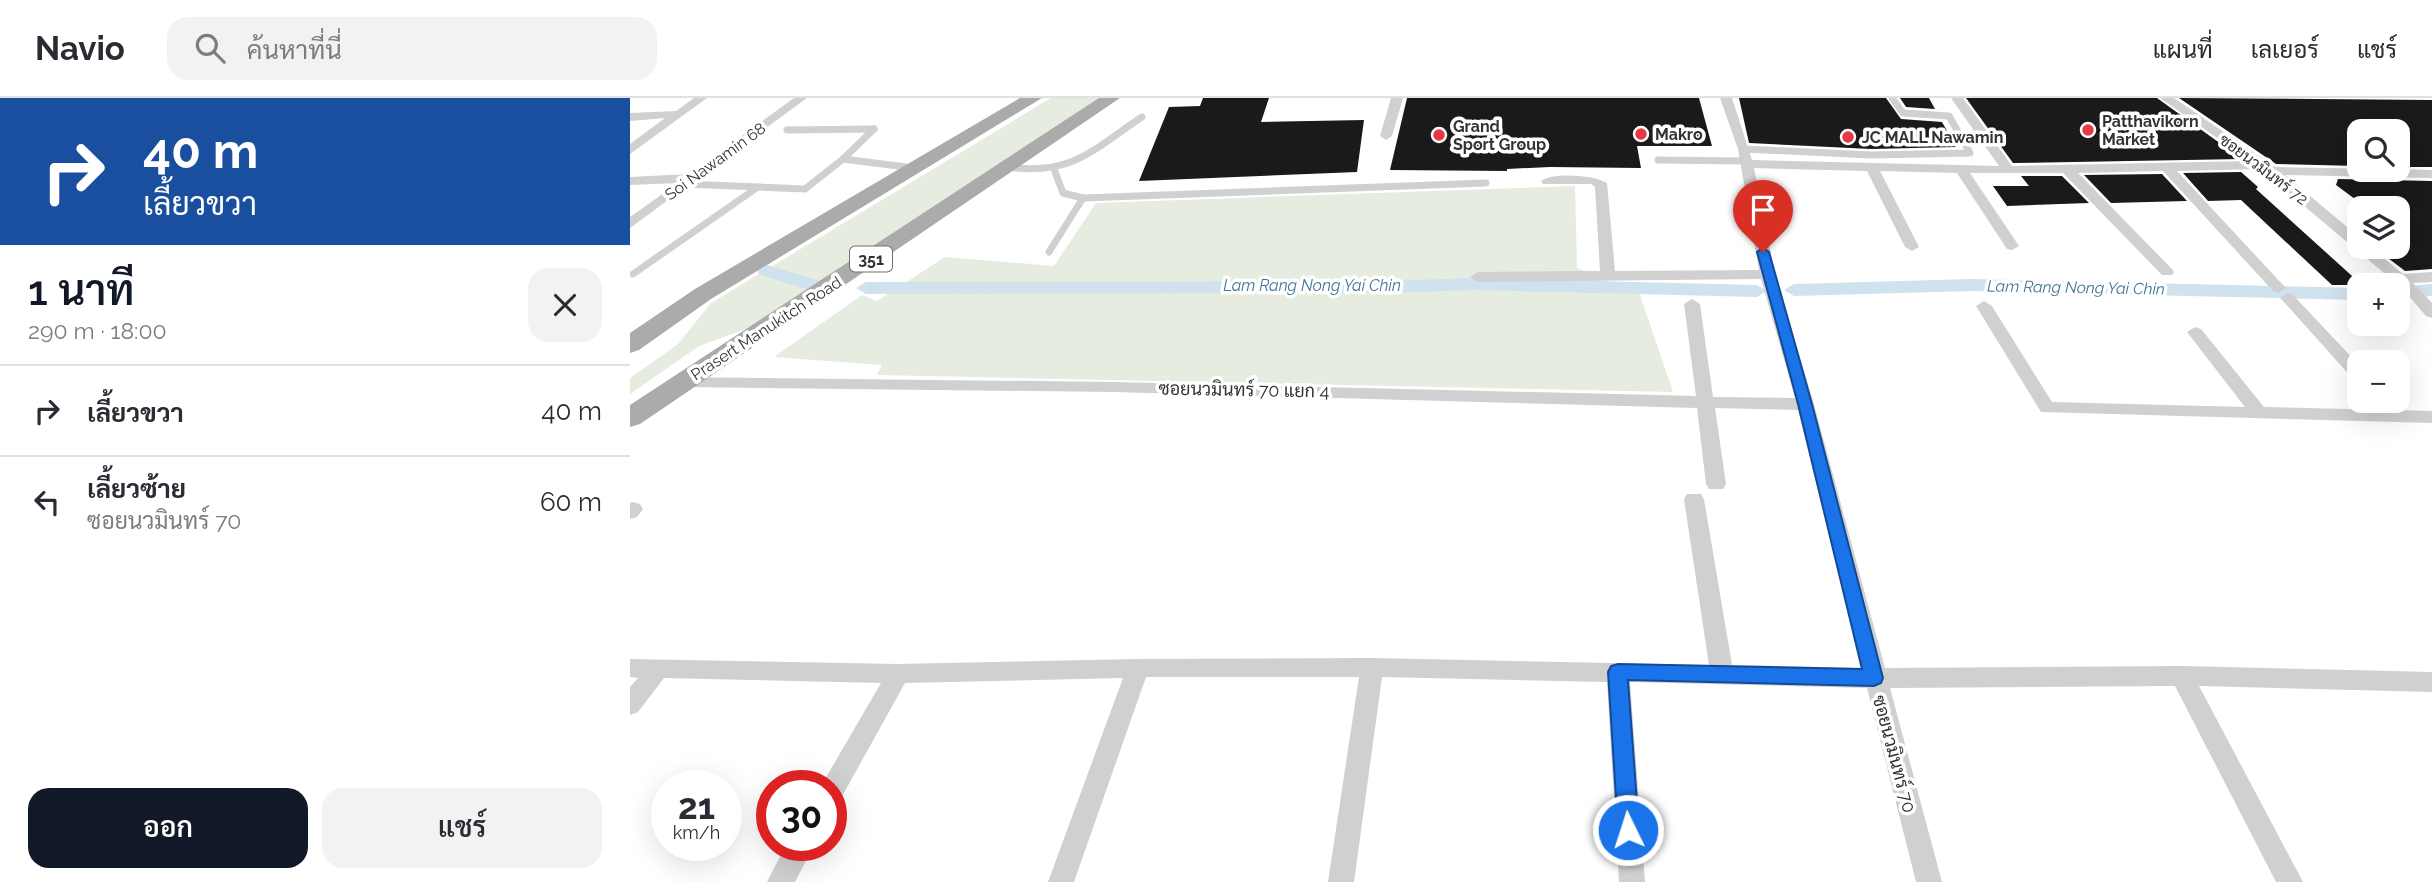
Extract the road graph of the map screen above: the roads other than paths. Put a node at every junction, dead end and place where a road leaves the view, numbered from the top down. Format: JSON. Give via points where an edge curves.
{"nodes":[{"id":1,"x":701,"y":98,"type":"edge"},
{"id":2,"x":801,"y":98,"type":"edge"},
{"id":3,"x":1033,"y":98,"type":"edge"},
{"id":4,"x":1111,"y":98,"type":"edge"},
{"id":5,"x":1397,"y":98,"type":"edge"},
{"id":6,"x":1726,"y":98,"type":"edge"},
{"id":7,"x":1892,"y":98,"type":"edge"},
{"id":8,"x":1957,"y":98,"type":"edge"},
{"id":9,"x":2165,"y":98,"type":"edge"},
{"id":10,"x":680,"y":114,"type":"junction"},
{"id":11,"x":630,"y":117,"type":"edge"},
{"id":12,"x":1142,"y":117,"type":"dead end"},
{"id":13,"x":787,"y":131,"type":"dead end"},
{"id":14,"x":1386,"y":135,"type":"dead end"},
{"id":15,"x":630,"y":150,"type":"edge"},
{"id":16,"x":1746,"y":158,"type":"junction"},
{"id":17,"x":843,"y":159,"type":"junction"},
{"id":18,"x":1658,"y":160,"type":"dead end"},
{"id":19,"x":2166,"y":166,"type":"junction"},
{"id":20,"x":1008,"y":167,"type":"junction"},
{"id":21,"x":914,"y":168,"type":"junction"},
{"id":22,"x":1872,"y":168,"type":"junction"},
{"id":23,"x":2267,"y":168,"type":"junction"},
{"id":24,"x":1054,"y":169,"type":"junction"},
{"id":25,"x":1961,"y":169,"type":"junction"},
{"id":26,"x":2008,"y":170,"type":"junction"},
{"id":27,"x":2068,"y":170,"type":"junction"},
{"id":28,"x":2432,"y":174,"type":"edge"},
{"id":29,"x":630,"y":181,"type":"edge"},
{"id":30,"x":687,"y":181,"type":"junction"},
{"id":31,"x":1548,"y":181,"type":"dead end"},
{"id":32,"x":1486,"y":183,"type":"dead end"},
{"id":33,"x":758,"y":187,"type":"junction"},
{"id":34,"x":1083,"y":198,"type":"junction"},
{"id":35,"x":630,"y":224,"type":"edge"},
{"id":36,"x":2347,"y":235,"type":"edge"},
{"id":37,"x":2012,"y":246,"type":"dead end"},
{"id":38,"x":1912,"y":247,"type":"dead end"},
{"id":39,"x":1049,"y":252,"type":"dead end"},
{"id":40,"x":2375,"y":259,"type":"edge"},
{"id":41,"x":2166,"y":272,"type":"dead end"},
{"id":42,"x":2392,"y":273,"type":"edge"},
{"id":43,"x":633,"y":274,"type":"dead end"},
{"id":44,"x":1767,"y":274,"type":"junction"},
{"id":45,"x":1608,"y":275,"type":"junction"},
{"id":46,"x":2432,"y":276,"type":"edge"},
{"id":47,"x":1478,"y":277,"type":"dead end"},
{"id":48,"x":2410,"y":287,"type":"edge"},
{"id":49,"x":2410,"y":289,"type":"edge"},
{"id":50,"x":1692,"y":304,"type":"dead end"},
{"id":51,"x":1984,"y":306,"type":"dead end"},
{"id":52,"x":2432,"y":313,"type":"edge"},
{"id":53,"x":2195,"y":332,"type":"dead end"},
{"id":54,"x":630,"y":345,"type":"edge"},
{"id":55,"x":2347,"y":361,"type":"edge"},
{"id":56,"x":683,"y":382,"type":"junction"},
{"id":57,"x":1707,"y":401,"type":"junction"},
{"id":58,"x":1805,"y":404,"type":"junction"},
{"id":59,"x":2259,"y":413,"type":"junction"},
{"id":60,"x":2395,"y":413,"type":"edge"},
{"id":61,"x":2398,"y":416,"type":"junction"},
{"id":62,"x":2432,"y":417,"type":"edge"},
{"id":63,"x":630,"y":418,"type":"edge"},
{"id":64,"x":1716,"y":484,"type":"dead end"},
{"id":65,"x":1694,"y":499,"type":"dead end"},
{"id":66,"x":1372,"y":667,"type":"junction"},
{"id":67,"x":630,"y":668,"type":"edge"},
{"id":68,"x":1138,"y":668,"type":"junction"},
{"id":69,"x":658,"y":669,"type":"junction"},
{"id":70,"x":1618,"y":672,"type":"junction"},
{"id":71,"x":1722,"y":673,"type":"junction"},
{"id":72,"x":898,"y":674,"type":"junction"},
{"id":73,"x":2182,"y":676,"type":"junction"},
{"id":74,"x":1874,"y":678,"type":"junction"},
{"id":75,"x":2432,"y":682,"type":"edge"},
{"id":76,"x":630,"y":705,"type":"edge"},
{"id":77,"x":843,"y":770,"type":"edge"},
{"id":78,"x":792,"y":861,"type":"edge"},
{"id":79,"x":780,"y":882,"type":"edge"},
{"id":80,"x":1061,"y":882,"type":"edge"},
{"id":81,"x":1341,"y":882,"type":"edge"},
{"id":82,"x":1632,"y":882,"type":"edge"},
{"id":83,"x":1929,"y":882,"type":"edge"},
{"id":84,"x":2290,"y":882,"type":"edge"}],
"edges":[{"from":1,"to":10,"type":"street"},
{"from":2,"to":30,"type":"street","name":"Soi Nawamin 68"},
{"from":3,"to":21,"type":"main road"},
{"from":4,"to":20,"type":"main road","name":"Prasert Manukitch Road","number":"351"},
{"from":5,"to":14,"type":"street"},
{"from":6,"to":16,"type":"street","name":"ซอยนวมินทร์ 70"},
{"from":7,"to":16,"type":"lane","via":[[1903,113],[1949,116],[1970,153]]},
{"from":8,"to":26,"type":"street"},
{"from":9,"to":23,"type":"street","name":"ซอยนวมินทร์ 72"},
{"from":10,"to":11,"type":"street"},
{"from":10,"to":15,"type":"street"},
{"from":12,"to":24,"type":"lane"},
{"from":13,"to":17,"type":"lane","via":[[874,129]]},
{"from":16,"to":18,"type":"lane"},
{"from":16,"to":22,"type":"street"},
{"from":16,"to":44,"type":"street","name":"ซอยนวมินทร์ 70"},
{"from":17,"to":21,"type":"lane"},
{"from":17,"to":33,"type":"lane","via":[[805,189]]},
{"from":19,"to":23,"type":"street"},
{"from":19,"to":27,"type":"street"},
{"from":19,"to":55,"type":"street"},
{"from":20,"to":24,"type":"lane"},
{"from":20,"to":56,"type":"main road","name":"Prasert Manukitch Road","number":"351"},
{"from":21,"to":54,"type":"main road","via":[[703,293]]},
{"from":22,"to":25,"type":"street"},
{"from":22,"to":38,"type":"street"},
{"from":23,"to":28,"type":"street"},
{"from":23,"to":36,"type":"street","name":"ซอยนวมินทร์ 72"},
{"from":24,"to":34,"type":"lane","via":[[1063,192]]},
{"from":25,"to":26,"type":"street"},
{"from":25,"to":37,"type":"street"},
{"from":26,"to":27,"type":"street"},
{"from":27,"to":41,"type":"street"},
{"from":29,"to":30,"type":"street"},
{"from":30,"to":33,"type":"lane"},
{"from":30,"to":35,"type":"street","name":"Soi Nawamin 68"},
{"from":31,"to":45,"type":"street","via":[[1594,180],[1602,186]]},
{"from":32,"to":34,"type":"lane"},
{"from":33,"to":43,"type":"lane"},
{"from":34,"to":39,"type":"lane"},
{"from":40,"to":42,"type":"street","name":"ซอยนวมินทร์ 72"},
{"from":44,"to":45,"type":"street"},
{"from":44,"to":58,"type":"street","name":"ซอยนวมินทร์ 70"},
{"from":45,"to":47,"type":"street"},
{"from":46,"to":48,"type":"street"},
{"from":49,"to":52,"type":"street","name":"ซอยนวมินทร์ 72"},
{"from":50,"to":57,"type":"street"},
{"from":51,"to":59,"type":"street","via":[[2047,408]]},
{"from":53,"to":59,"type":"street"},
{"from":56,"to":57,"type":"street","name":"ซอยนวมินทร์ 70 แยก 4"},
{"from":56,"to":63,"type":"main road","name":"Prasert Manukitch Road","number":"351"},
{"from":57,"to":58,"type":"street","name":"ซอยนวมินทร์ 70 แยก 4"},
{"from":57,"to":64,"type":"street"},
{"from":58,"to":74,"type":"street","name":"ซอยนวมินทร์ 70"},
{"from":59,"to":61,"type":"street"},
{"from":60,"to":61,"type":"street"},
{"from":61,"to":62,"type":"street"},
{"from":65,"to":71,"type":"street"},
{"from":66,"to":68,"type":"street"},
{"from":66,"to":70,"type":"street"},
{"from":66,"to":81,"type":"street"},
{"from":67,"to":69,"type":"street"},
{"from":68,"to":72,"type":"street"},
{"from":68,"to":80,"type":"street"},
{"from":69,"to":72,"type":"street"},
{"from":69,"to":76,"type":"street"},
{"from":70,"to":71,"type":"street"},
{"from":70,"to":82,"type":"street"},
{"from":71,"to":74,"type":"street"},
{"from":72,"to":77,"type":"street"},
{"from":73,"to":74,"type":"street"},
{"from":73,"to":75,"type":"street"},
{"from":73,"to":84,"type":"street"},
{"from":74,"to":83,"type":"street","name":"ซอยนวมินทร์ 70"},
{"from":78,"to":79,"type":"street"}]}
